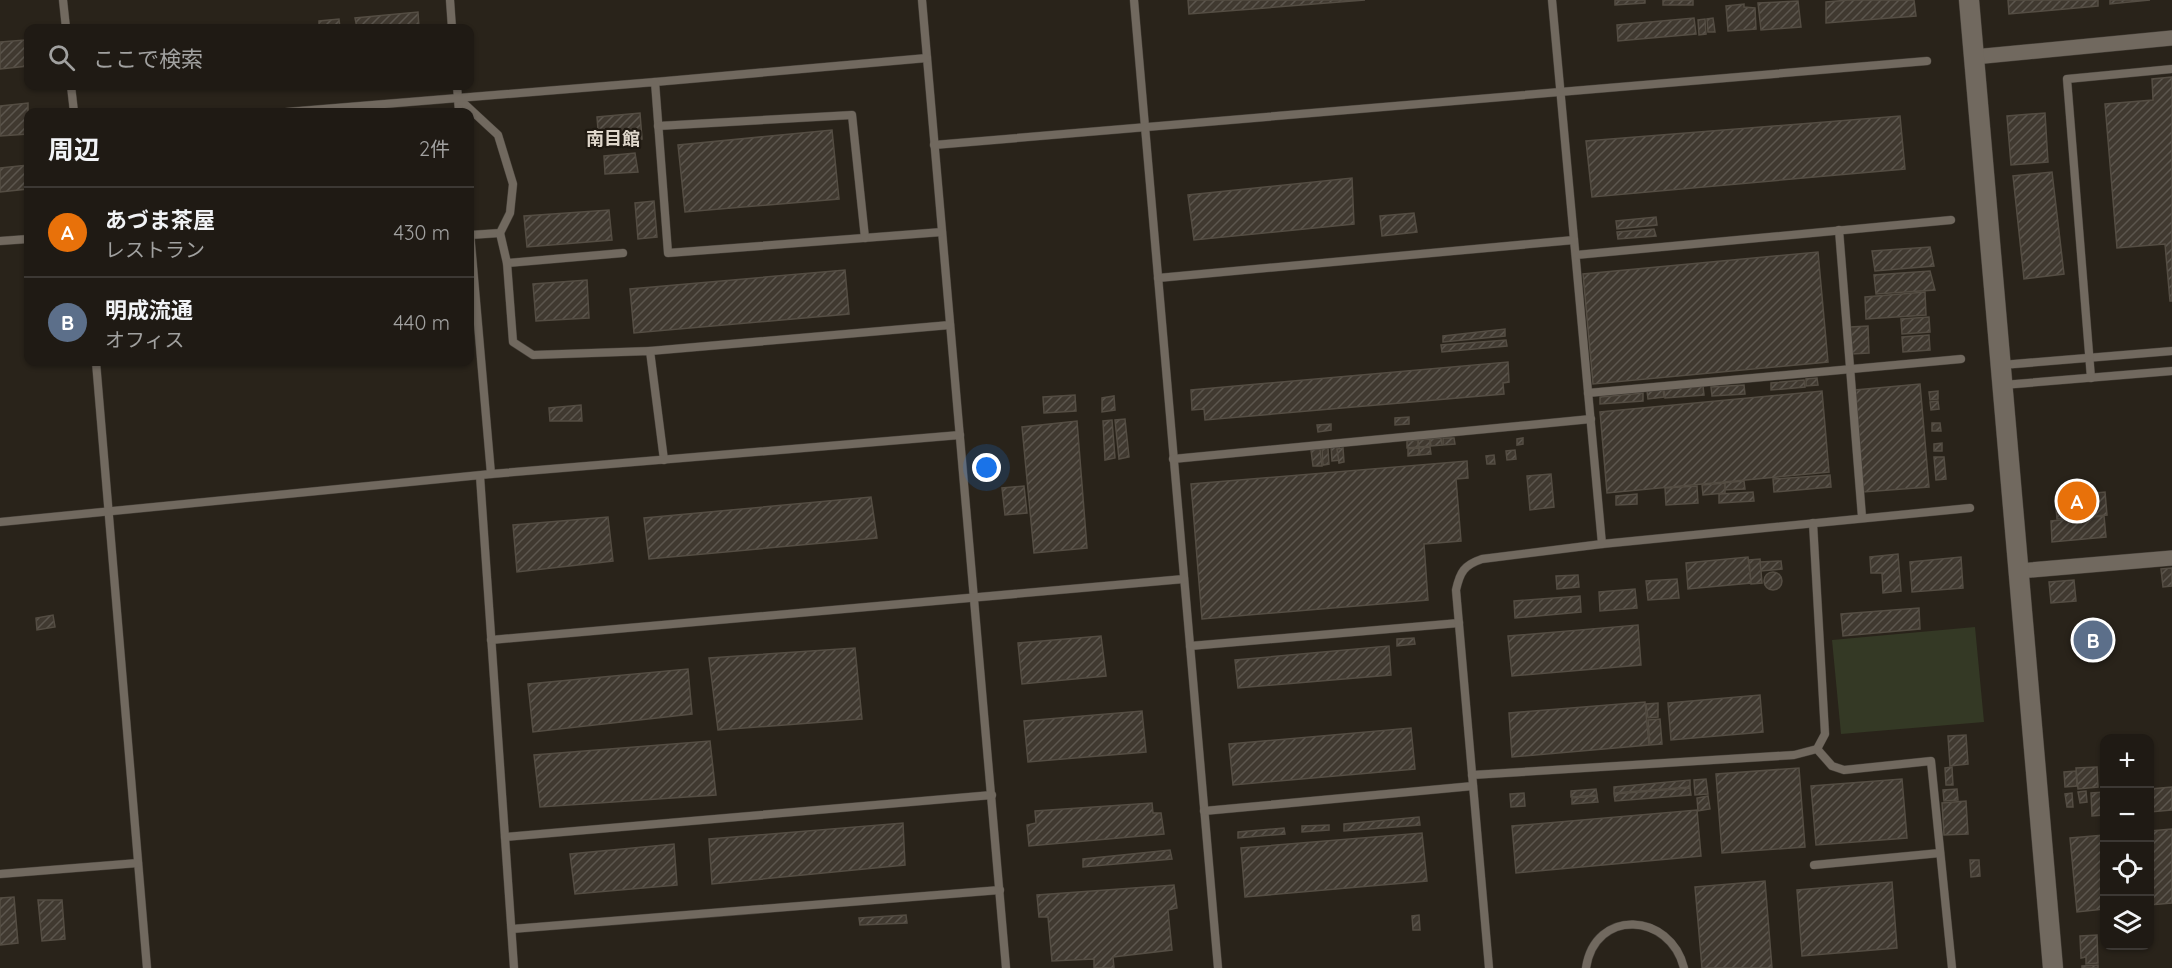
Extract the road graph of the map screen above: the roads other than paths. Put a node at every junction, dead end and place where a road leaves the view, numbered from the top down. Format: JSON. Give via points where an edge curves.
{"nodes":[{"id":1,"x":63,"y":0,"type":"edge"},
{"id":2,"x":450,"y":0,"type":"edge"},
{"id":3,"x":922,"y":0,"type":"edge"},
{"id":4,"x":1134,"y":0,"type":"edge"},
{"id":5,"x":1552,"y":0,"type":"edge"},
{"id":6,"x":1969,"y":0,"type":"edge"},
{"id":7,"x":66,"y":24,"type":"edge"},
{"id":8,"x":452,"y":24,"type":"edge"},
{"id":9,"x":2172,"y":38,"type":"edge"},
{"id":10,"x":1974,"y":57,"type":"junction"},
{"id":11,"x":927,"y":58,"type":"junction"},
{"id":12,"x":1927,"y":61,"type":"dead end"},
{"id":13,"x":2172,"y":69,"type":"edge"},
{"id":14,"x":655,"y":82,"type":"junction"},
{"id":15,"x":71,"y":90,"type":"edge"},
{"id":16,"x":457,"y":90,"type":"edge"},
{"id":17,"x":1561,"y":92,"type":"junction"},
{"id":18,"x":458,"y":98,"type":"junction"},
{"id":19,"x":74,"y":108,"type":"edge"},
{"id":20,"x":336,"y":108,"type":"edge"},
{"id":21,"x":459,"y":108,"type":"edge"},
{"id":22,"x":469,"y":108,"type":"edge"},
{"id":23,"x":474,"y":113,"type":"edge"},
{"id":24,"x":658,"y":126,"type":"junction"},
{"id":25,"x":1145,"y":127,"type":"junction"},
{"id":26,"x":934,"y":145,"type":"junction"},
{"id":27,"x":1951,"y":220,"type":"dead end"},
{"id":28,"x":1839,"y":230,"type":"junction"},
{"id":29,"x":942,"y":232,"type":"junction"},
{"id":30,"x":500,"y":233,"type":"junction"},
{"id":31,"x":474,"y":234,"type":"edge"},
{"id":32,"x":865,"y":238,"type":"junction"},
{"id":33,"x":24,"y":239,"type":"edge"},
{"id":34,"x":1574,"y":240,"type":"junction"},
{"id":35,"x":0,"y":241,"type":"edge"},
{"id":36,"x":622,"y":253,"type":"dead end"},
{"id":37,"x":1575,"y":255,"type":"junction"},
{"id":38,"x":507,"y":262,"type":"junction"},
{"id":39,"x":1158,"y":278,"type":"junction"},
{"id":40,"x":474,"y":280,"type":"edge"},
{"id":41,"x":950,"y":325,"type":"junction"},
{"id":42,"x":650,"y":351,"type":"junction"},
{"id":43,"x":2172,"y":351,"type":"edge"},
{"id":44,"x":2089,"y":358,"type":"junction"},
{"id":45,"x":1961,"y":359,"type":"dead end"},
{"id":46,"x":2001,"y":365,"type":"junction"},
{"id":47,"x":96,"y":366,"type":"edge"},
{"id":48,"x":1850,"y":369,"type":"junction"},
{"id":49,"x":2172,"y":371,"type":"edge"},
{"id":50,"x":2091,"y":378,"type":"junction"},
{"id":51,"x":2002,"y":385,"type":"junction"},
{"id":52,"x":1588,"y":393,"type":"junction"},
{"id":53,"x":1591,"y":419,"type":"junction"},
{"id":54,"x":960,"y":435,"type":"junction"},
{"id":55,"x":1173,"y":459,"type":"junction"},
{"id":56,"x":664,"y":460,"type":"junction"},
{"id":57,"x":491,"y":474,"type":"junction"},
{"id":58,"x":480,"y":476,"type":"junction"},
{"id":59,"x":1970,"y":508,"type":"dead end"},
{"id":60,"x":110,"y":511,"type":"junction"},
{"id":61,"x":1862,"y":517,"type":"junction"},
{"id":62,"x":0,"y":522,"type":"edge"},
{"id":63,"x":1813,"y":523,"type":"junction"},
{"id":64,"x":1602,"y":544,"type":"junction"},
{"id":65,"x":2172,"y":558,"type":"edge"},
{"id":66,"x":2019,"y":571,"type":"junction"},
{"id":67,"x":1184,"y":579,"type":"junction"},
{"id":68,"x":973,"y":600,"type":"junction"},
{"id":69,"x":1459,"y":623,"type":"junction"},
{"id":70,"x":491,"y":640,"type":"junction"},
{"id":71,"x":1190,"y":646,"type":"junction"},
{"id":72,"x":1816,"y":749,"type":"junction"},
{"id":73,"x":1472,"y":775,"type":"junction"},
{"id":74,"x":1473,"y":786,"type":"junction"},
{"id":75,"x":992,"y":795,"type":"junction"},
{"id":76,"x":1204,"y":811,"type":"junction"},
{"id":77,"x":505,"y":837,"type":"junction"},
{"id":78,"x":1940,"y":853,"type":"junction"},
{"id":79,"x":138,"y":863,"type":"junction"},
{"id":80,"x":1814,"y":865,"type":"dead end"},
{"id":81,"x":0,"y":874,"type":"edge"},
{"id":82,"x":1000,"y":890,"type":"junction"},
{"id":83,"x":512,"y":929,"type":"junction"},
{"id":84,"x":147,"y":968,"type":"edge"},
{"id":85,"x":514,"y":968,"type":"edge"},
{"id":86,"x":1006,"y":968,"type":"edge"},
{"id":87,"x":1218,"y":968,"type":"edge"},
{"id":88,"x":1489,"y":968,"type":"edge"},
{"id":89,"x":1586,"y":968,"type":"edge"},
{"id":90,"x":1684,"y":968,"type":"edge"},
{"id":91,"x":1952,"y":968,"type":"edge"},
{"id":92,"x":2053,"y":968,"type":"edge"}],
"edges":[{"from":1,"to":7,"type":"lane"},
{"from":2,"to":8,"type":"lane"},
{"from":3,"to":11,"type":"lane"},
{"from":4,"to":25,"type":"lane"},
{"from":5,"to":17,"type":"lane"},
{"from":6,"to":10,"type":"street"},
{"from":9,"to":10,"type":"street"},
{"from":10,"to":46,"type":"street"},
{"from":11,"to":14,"type":"lane"},
{"from":11,"to":26,"type":"lane"},
{"from":12,"to":17,"type":"lane"},
{"from":13,"to":44,"type":"lane","via":[[2067,79]]},
{"from":14,"to":18,"type":"lane"},
{"from":14,"to":24,"type":"lane"},
{"from":15,"to":19,"type":"lane"},
{"from":16,"to":18,"type":"lane"},
{"from":17,"to":25,"type":"lane"},
{"from":17,"to":34,"type":"lane"},
{"from":18,"to":20,"type":"lane"},
{"from":18,"to":21,"type":"lane"},
{"from":18,"to":22,"type":"lane"},
{"from":23,"to":30,"type":"lane","via":[[498,135],[513,184],[510,213]]},
{"from":24,"to":32,"type":"lane","via":[[852,115]]},
{"from":24,"to":32,"type":"lane","via":[[668,253]]},
{"from":25,"to":26,"type":"lane"},
{"from":25,"to":39,"type":"lane"},
{"from":26,"to":29,"type":"lane"},
{"from":27,"to":28,"type":"lane"},
{"from":28,"to":37,"type":"lane"},
{"from":28,"to":48,"type":"lane"},
{"from":29,"to":32,"type":"lane"},
{"from":29,"to":41,"type":"lane"},
{"from":30,"to":31,"type":"lane"},
{"from":30,"to":38,"type":"lane"},
{"from":33,"to":35,"type":"lane"},
{"from":34,"to":37,"type":"lane"},
{"from":34,"to":39,"type":"lane"},
{"from":36,"to":38,"type":"lane"},
{"from":37,"to":52,"type":"lane"},
{"from":38,"to":42,"type":"lane","via":[[513,342],[533,355]]},
{"from":39,"to":55,"type":"lane"},
{"from":40,"to":57,"type":"lane"},
{"from":41,"to":42,"type":"lane"},
{"from":41,"to":54,"type":"lane"},
{"from":42,"to":56,"type":"lane"},
{"from":43,"to":44,"type":"lane"},
{"from":44,"to":46,"type":"lane"},
{"from":44,"to":50,"type":"lane"},
{"from":45,"to":48,"type":"lane"},
{"from":46,"to":51,"type":"street"},
{"from":47,"to":60,"type":"lane"},
{"from":48,"to":52,"type":"lane"},
{"from":48,"to":61,"type":"lane"},
{"from":49,"to":50,"type":"lane"},
{"from":50,"to":51,"type":"lane"},
{"from":51,"to":66,"type":"street"},
{"from":52,"to":53,"type":"lane"},
{"from":53,"to":55,"type":"lane"},
{"from":53,"to":64,"type":"lane"},
{"from":54,"to":56,"type":"lane"},
{"from":54,"to":68,"type":"lane"},
{"from":55,"to":67,"type":"lane"},
{"from":56,"to":57,"type":"lane"},
{"from":57,"to":58,"type":"lane"},
{"from":58,"to":60,"type":"lane"},
{"from":58,"to":70,"type":"lane"},
{"from":59,"to":61,"type":"lane"},
{"from":60,"to":62,"type":"lane"},
{"from":60,"to":79,"type":"lane"},
{"from":61,"to":63,"type":"lane"},
{"from":63,"to":64,"type":"lane"},
{"from":63,"to":72,"type":"lane","via":[[1825,734]]},
{"from":64,"to":69,"type":"lane","via":[[1467,564],[1456,590]]},
{"from":65,"to":66,"type":"street"},
{"from":66,"to":92,"type":"street"},
{"from":67,"to":68,"type":"lane"},
{"from":67,"to":71,"type":"lane"},
{"from":68,"to":70,"type":"lane"},
{"from":68,"to":75,"type":"lane"},
{"from":69,"to":71,"type":"lane"},
{"from":69,"to":73,"type":"lane"},
{"from":70,"to":77,"type":"lane"},
{"from":71,"to":76,"type":"lane"},
{"from":72,"to":73,"type":"lane","via":[[1794,755]]},
{"from":72,"to":78,"type":"lane","via":[[1832,766],[1844,770],[1931,761]]},
{"from":73,"to":74,"type":"lane"},
{"from":74,"to":76,"type":"lane"},
{"from":74,"to":88,"type":"lane"},
{"from":75,"to":77,"type":"lane"},
{"from":75,"to":82,"type":"lane"},
{"from":76,"to":87,"type":"lane"},
{"from":77,"to":83,"type":"lane"},
{"from":78,"to":80,"type":"lane"},
{"from":78,"to":91,"type":"lane"},
{"from":79,"to":81,"type":"lane"},
{"from":79,"to":84,"type":"lane"},
{"from":82,"to":83,"type":"lane"},
{"from":82,"to":86,"type":"lane"},
{"from":83,"to":85,"type":"lane"},
{"from":89,"to":90,"type":"lane","via":[[1595,943],[1608,932],[1623,925],[1640,924],[1656,928],[1670,938]]}]}
